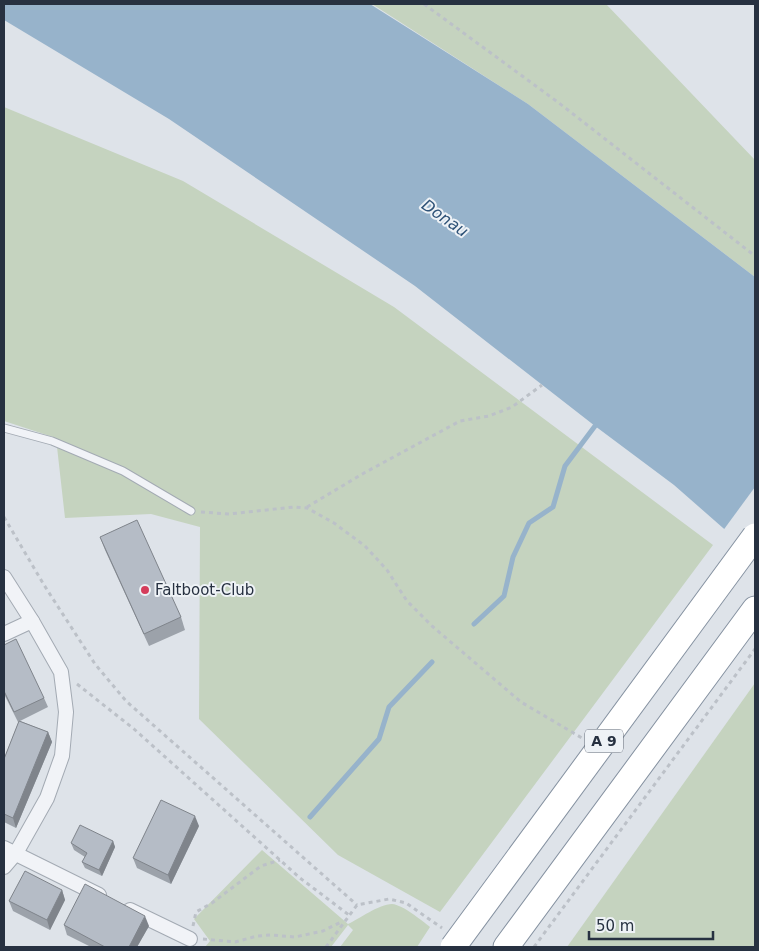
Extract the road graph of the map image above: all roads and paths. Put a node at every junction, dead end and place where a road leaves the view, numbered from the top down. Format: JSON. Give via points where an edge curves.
{"nodes":[{"id":1,"x":424,"y":4,"type":"edge"},
{"id":2,"x":755,"y":256,"type":"edge"},
{"id":3,"x":542,"y":385,"type":"dead end"},
{"id":4,"x":4,"y":428,"type":"edge"},
{"id":5,"x":307,"y":508,"type":"junction"},
{"id":6,"x":191,"y":511,"type":"joint"},
{"id":7,"x":4,"y":517,"type":"edge"},
{"id":8,"x":755,"y":536,"type":"edge"},
{"id":9,"x":4,"y":577,"type":"edge"},
{"id":10,"x":755,"y":609,"type":"edge"},
{"id":11,"x":32,"y":621,"type":"junction"},
{"id":12,"x":4,"y":634,"type":"edge"},
{"id":13,"x":755,"y":649,"type":"edge"},
{"id":14,"x":60,"y":672,"type":"junction"},
{"id":15,"x":585,"y":740,"type":"dead end"},
{"id":16,"x":10,"y":851,"type":"edge"},
{"id":17,"x":280,"y":860,"type":"junction"},
{"id":18,"x":4,"y":867,"type":"edge"},
{"id":19,"x":357,"y":904,"type":"junction"},
{"id":20,"x":349,"y":914,"type":"junction"},
{"id":21,"x":345,"y":920,"type":"junction"},
{"id":22,"x":190,"y":939,"type":"junction"},
{"id":23,"x":449,"y":939,"type":"edge"},
{"id":24,"x":326,"y":947,"type":"edge"},
{"id":25,"x":506,"y":947,"type":"edge"},
{"id":26,"x":534,"y":947,"type":"edge"}],
"edges":[{"from":1,"to":2,"type":"path","via":[[559,103]]},
{"from":3,"to":5,"type":"path","via":[[512,406],[489,416],[460,422],[364,473]]},
{"from":4,"to":6,"type":"lane","via":[[52,441],[123,471]]},
{"from":5,"to":6,"type":"path","via":[[229,514]]},
{"from":5,"to":15,"type":"path","via":[[365,546],[387,570],[407,601],[521,702]]},
{"from":7,"to":19,"type":"path","via":[[95,664],[126,701]]},
{"from":8,"to":23,"type":"highway","number":"A 9","bridge":true},
{"from":9,"to":11,"type":"street"},
{"from":10,"to":25,"type":"highway","number":"A 9"},
{"from":11,"to":12,"type":"street"},
{"from":11,"to":14,"type":"street"},
{"from":13,"to":26,"type":"path"},
{"from":14,"to":16,"type":"street","via":[[66,712],[62,756],[47,798]]},
{"from":14,"to":17,"type":"path","via":[[134,728]]},
{"from":16,"to":18,"type":"street"},
{"from":16,"to":22,"type":"street"},
{"from":17,"to":20,"type":"path"},
{"from":17,"to":22,"type":"path","via":[[260,866],[196,912]]},
{"from":19,"to":20,"type":"path"},
{"from":19,"to":23,"type":"path","via":[[389,899],[406,903]]},
{"from":20,"to":21,"type":"path"},
{"from":21,"to":22,"type":"path","via":[[324,930],[295,937],[257,936],[235,942]]},
{"from":21,"to":24,"type":"path"}]}
